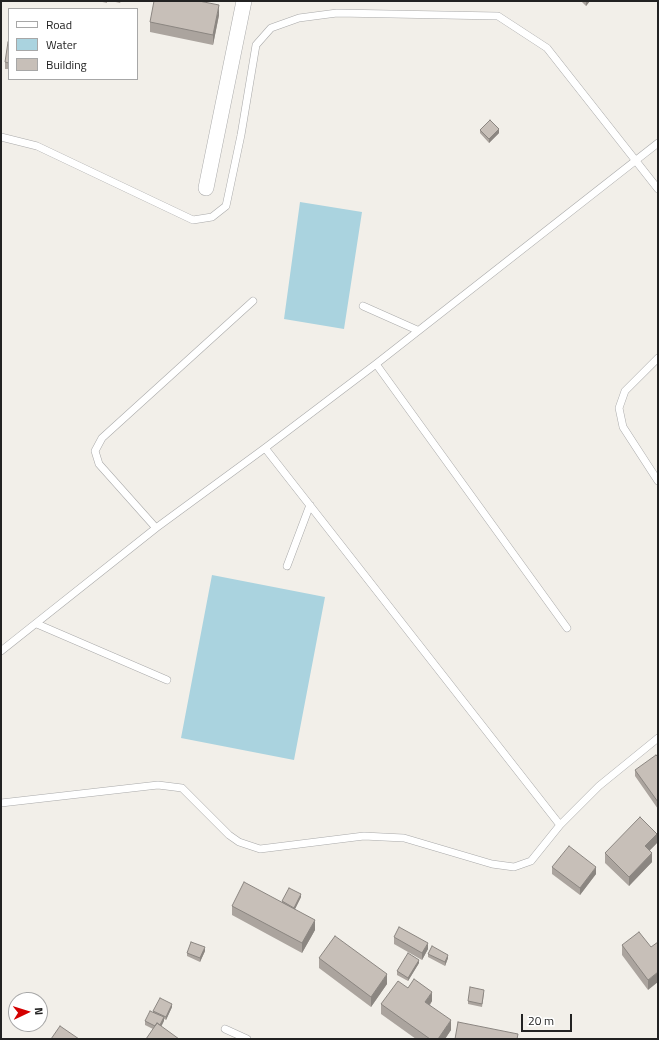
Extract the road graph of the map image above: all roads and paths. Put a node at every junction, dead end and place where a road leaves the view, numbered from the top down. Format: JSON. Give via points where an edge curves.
{"nodes":[{"id":1,"x":244,"y":1,"type":"edge"},
{"id":2,"x":1,"y":137,"type":"edge"},
{"id":3,"x":658,"y":143,"type":"edge"},
{"id":4,"x":636,"y":160,"type":"junction"},
{"id":5,"x":206,"y":188,"type":"dead end"},
{"id":6,"x":658,"y":189,"type":"edge"},
{"id":7,"x":253,"y":302,"type":"dead end"},
{"id":8,"x":363,"y":306,"type":"dead end"},
{"id":9,"x":418,"y":330,"type":"junction"},
{"id":10,"x":658,"y":358,"type":"edge"},
{"id":11,"x":376,"y":364,"type":"junction"},
{"id":12,"x":265,"y":448,"type":"junction"},
{"id":13,"x":658,"y":481,"type":"edge"},
{"id":14,"x":310,"y":505,"type":"junction"},
{"id":15,"x":156,"y":528,"type":"junction"},
{"id":16,"x":287,"y":566,"type":"dead end"},
{"id":17,"x":38,"y":624,"type":"junction"},
{"id":18,"x":567,"y":628,"type":"dead end"},
{"id":19,"x":1,"y":651,"type":"edge"},
{"id":20,"x":168,"y":680,"type":"dead end"},
{"id":21,"x":658,"y":738,"type":"edge"},
{"id":22,"x":1,"y":803,"type":"edge"},
{"id":23,"x":560,"y":825,"type":"junction"},
{"id":24,"x":225,"y":1028,"type":"dead end"},
{"id":25,"x":247,"y":1039,"type":"edge"}],
"edges":[{"from":1,"to":5,"type":"street"},
{"from":2,"to":4,"type":"lane","via":[[37,146],[193,220],[212,217],[226,206],[256,45],[271,28],[299,18],[337,14],[498,16],[547,48]]},
{"from":3,"to":4,"type":"lane"},
{"from":4,"to":6,"type":"lane"},
{"from":4,"to":9,"type":"lane"},
{"from":7,"to":15,"type":"lane","via":[[102,438],[96,451],[100,464]]},
{"from":8,"to":9,"type":"lane"},
{"from":9,"to":11,"type":"lane"},
{"from":10,"to":13,"type":"lane","via":[[625,391],[618,408],[623,427]]},
{"from":11,"to":12,"type":"lane"},
{"from":11,"to":18,"type":"lane"},
{"from":12,"to":14,"type":"lane"},
{"from":12,"to":15,"type":"lane"},
{"from":14,"to":16,"type":"lane"},
{"from":14,"to":23,"type":"lane"},
{"from":15,"to":17,"type":"lane"},
{"from":17,"to":19,"type":"lane"},
{"from":17,"to":20,"type":"lane"},
{"from":21,"to":23,"type":"lane","via":[[599,786]]},
{"from":22,"to":23,"type":"lane","via":[[158,785],[182,788],[229,835],[239,842],[260,849],[364,836],[404,838],[492,864],[514,867],[531,862]]},
{"from":24,"to":25,"type":"lane"}]}
